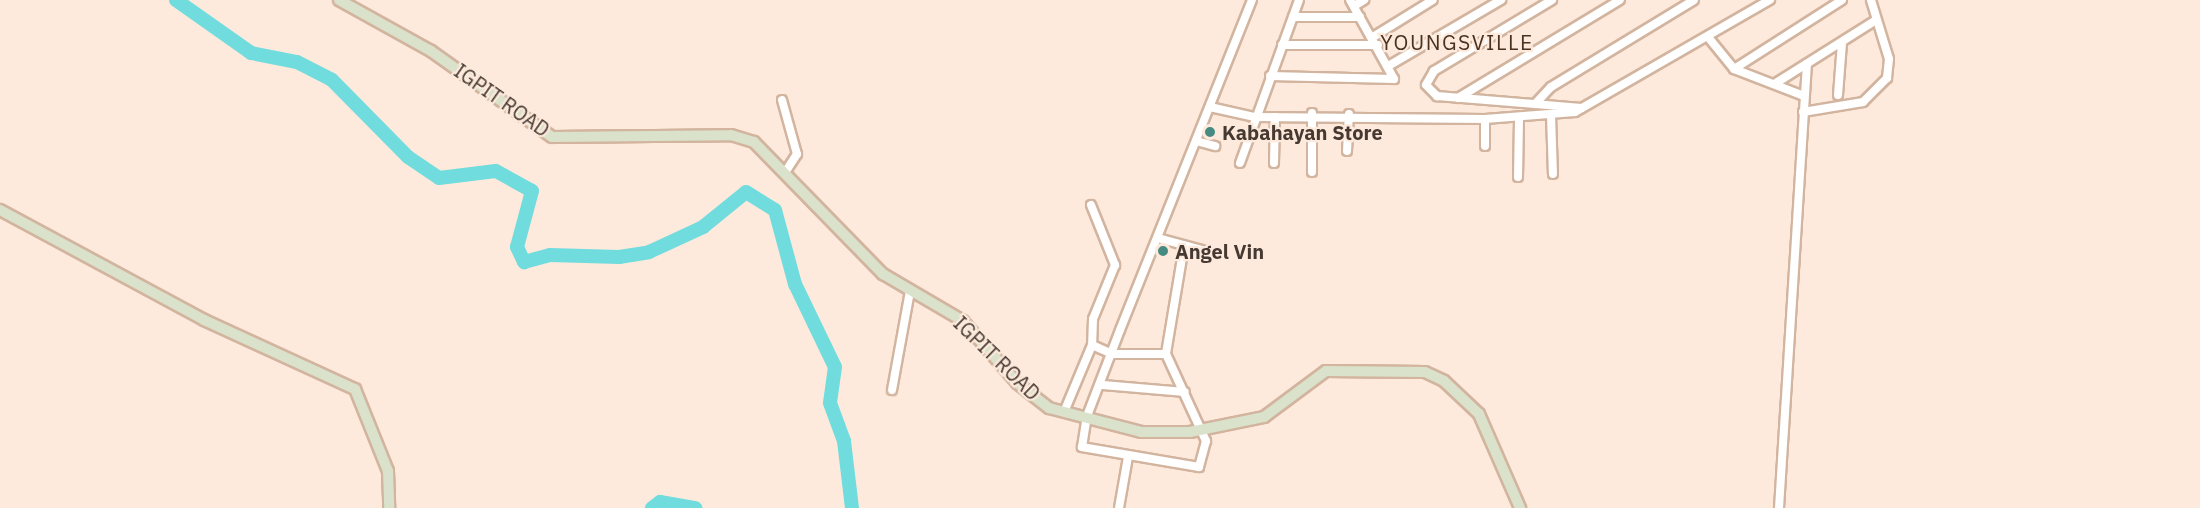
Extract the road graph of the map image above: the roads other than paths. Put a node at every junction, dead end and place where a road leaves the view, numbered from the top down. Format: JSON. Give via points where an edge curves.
{"nodes":[{"id":1,"x":339,"y":0,"type":"edge"},
{"id":2,"x":1252,"y":0,"type":"edge"},
{"id":3,"x":1299,"y":0,"type":"edge"},
{"id":4,"x":1364,"y":0,"type":"edge"},
{"id":5,"x":1433,"y":0,"type":"edge"},
{"id":6,"x":1501,"y":0,"type":"edge"},
{"id":7,"x":1552,"y":0,"type":"edge"},
{"id":8,"x":1620,"y":0,"type":"edge"},
{"id":9,"x":1694,"y":0,"type":"edge"},
{"id":10,"x":1770,"y":0,"type":"edge"},
{"id":11,"x":1842,"y":0,"type":"edge"},
{"id":12,"x":1871,"y":0,"type":"edge"},
{"id":13,"x":1352,"y":3,"type":"edge"},
{"id":14,"x":1539,"y":3,"type":"edge"},
{"id":15,"x":1360,"y":16,"type":"junction"},
{"id":16,"x":1293,"y":17,"type":"junction"},
{"id":17,"x":1876,"y":20,"type":"junction"},
{"id":18,"x":1373,"y":37,"type":"junction"},
{"id":19,"x":1708,"y":38,"type":"junction"},
{"id":20,"x":1842,"y":43,"type":"junction"},
{"id":21,"x":1282,"y":45,"type":"junction"},
{"id":22,"x":1378,"y":45,"type":"junction"},
{"id":23,"x":1807,"y":63,"type":"junction"},
{"id":24,"x":1390,"y":65,"type":"junction"},
{"id":25,"x":1734,"y":69,"type":"junction"},
{"id":26,"x":1270,"y":76,"type":"junction"},
{"id":27,"x":1776,"y":83,"type":"junction"},
{"id":28,"x":1838,"y":95,"type":"dead end"},
{"id":29,"x":1804,"y":96,"type":"junction"},
{"id":30,"x":1458,"y":98,"type":"junction"},
{"id":31,"x":782,"y":100,"type":"dead end"},
{"id":32,"x":1536,"y":104,"type":"junction"},
{"id":33,"x":1210,"y":107,"type":"junction"},
{"id":34,"x":1586,"y":108,"type":"junction"},
{"id":35,"x":1803,"y":112,"type":"junction"},
{"id":36,"x":1312,"y":113,"type":"junction"},
{"id":37,"x":1348,"y":114,"type":"junction"},
{"id":38,"x":1551,"y":115,"type":"junction"},
{"id":39,"x":1254,"y":117,"type":"junction"},
{"id":40,"x":1275,"y":117,"type":"junction"},
{"id":41,"x":1519,"y":117,"type":"junction"},
{"id":42,"x":1485,"y":119,"type":"junction"},
{"id":43,"x":1196,"y":141,"type":"junction"},
{"id":44,"x":1215,"y":146,"type":"dead end"},
{"id":45,"x":1485,"y":146,"type":"dead end"},
{"id":46,"x":1347,"y":151,"type":"dead end"},
{"id":47,"x":1240,"y":163,"type":"dead end"},
{"id":48,"x":1274,"y":163,"type":"dead end"},
{"id":49,"x":786,"y":171,"type":"junction"},
{"id":50,"x":1312,"y":172,"type":"dead end"},
{"id":51,"x":1553,"y":174,"type":"dead end"},
{"id":52,"x":1518,"y":177,"type":"dead end"},
{"id":53,"x":1091,"y":205,"type":"dead end"},
{"id":54,"x":0,"y":210,"type":"edge"},
{"id":55,"x":1158,"y":238,"type":"junction"},
{"id":56,"x":1184,"y":246,"type":"junction"},
{"id":57,"x":1202,"y":250,"type":"dead end"},
{"id":58,"x":910,"y":291,"type":"junction"},
{"id":59,"x":1092,"y":345,"type":"junction"},
{"id":60,"x":1112,"y":354,"type":"junction"},
{"id":61,"x":1166,"y":354,"type":"junction"},
{"id":62,"x":1103,"y":385,"type":"junction"},
{"id":63,"x":892,"y":390,"type":"dead end"},
{"id":64,"x":1185,"y":393,"type":"junction"},
{"id":65,"x":1064,"y":412,"type":"junction"},
{"id":66,"x":1087,"y":416,"type":"junction"},
{"id":67,"x":1202,"y":431,"type":"junction"},
{"id":68,"x":1128,"y":457,"type":"junction"},
{"id":69,"x":389,"y":508,"type":"edge"},
{"id":70,"x":1119,"y":508,"type":"edge"},
{"id":71,"x":1520,"y":508,"type":"edge"},
{"id":72,"x":1779,"y":508,"type":"edge"}],
"edges":[{"from":1,"to":49,"type":"street","name":"IGPIT ROAD","via":[[456,67],[546,135],[564,140],[743,136]]},
{"from":2,"to":33,"type":"street"},
{"from":3,"to":16,"type":"street"},
{"from":4,"to":13,"type":"street"},
{"from":5,"to":18,"type":"street"},
{"from":6,"to":24,"type":"street"},
{"from":7,"to":14,"type":"street"},
{"from":8,"to":30,"type":"street"},
{"from":9,"to":32,"type":"street","via":[[1551,87]]},
{"from":10,"to":19,"type":"street"},
{"from":11,"to":25,"type":"street"},
{"from":12,"to":17,"type":"street"},
{"from":13,"to":15,"type":"street"},
{"from":14,"to":30,"type":"street","via":[[1428,76],[1432,93]]},
{"from":15,"to":16,"type":"street"},
{"from":15,"to":18,"type":"street"},
{"from":16,"to":21,"type":"street"},
{"from":17,"to":20,"type":"street"},
{"from":17,"to":35,"type":"street","via":[[1889,59],[1887,78],[1863,102]]},
{"from":18,"to":22,"type":"street"},
{"from":19,"to":25,"type":"street"},
{"from":19,"to":34,"type":"street"},
{"from":20,"to":23,"type":"street"},
{"from":20,"to":28,"type":"street"},
{"from":21,"to":22,"type":"street"},
{"from":21,"to":26,"type":"street"},
{"from":22,"to":24,"type":"street"},
{"from":23,"to":27,"type":"street"},
{"from":23,"to":29,"type":"street"},
{"from":24,"to":26,"type":"street","via":[[1392,79]]},
{"from":25,"to":27,"type":"street"},
{"from":26,"to":39,"type":"street"},
{"from":27,"to":29,"type":"street"},
{"from":29,"to":35,"type":"street"},
{"from":30,"to":32,"type":"street"},
{"from":31,"to":49,"type":"street","via":[[797,154]]},
{"from":32,"to":34,"type":"street"},
{"from":33,"to":39,"type":"street"},
{"from":33,"to":43,"type":"street"},
{"from":34,"to":38,"type":"street"},
{"from":35,"to":72,"type":"street"},
{"from":36,"to":37,"type":"street"},
{"from":36,"to":40,"type":"street"},
{"from":36,"to":50,"type":"street"},
{"from":37,"to":42,"type":"street"},
{"from":37,"to":46,"type":"street"},
{"from":38,"to":41,"type":"street"},
{"from":38,"to":51,"type":"street"},
{"from":39,"to":40,"type":"street"},
{"from":39,"to":47,"type":"street"},
{"from":40,"to":48,"type":"street"},
{"from":41,"to":42,"type":"street"},
{"from":41,"to":52,"type":"street"},
{"from":42,"to":45,"type":"street"},
{"from":43,"to":44,"type":"street"},
{"from":43,"to":55,"type":"street"},
{"from":49,"to":58,"type":"street","name":"IGPIT ROAD","via":[[870,261]]},
{"from":53,"to":59,"type":"street","via":[[1115,265],[1093,319]]},
{"from":54,"to":69,"type":"street","via":[[204,321],[355,389],[388,471]]},
{"from":55,"to":56,"type":"street"},
{"from":55,"to":60,"type":"street"},
{"from":56,"to":57,"type":"street"},
{"from":56,"to":61,"type":"street"},
{"from":58,"to":63,"type":"street"},
{"from":58,"to":65,"type":"street","name":"IGPIT ROAD","via":[[963,321],[1017,383]]},
{"from":59,"to":60,"type":"street"},
{"from":59,"to":65,"type":"street"},
{"from":60,"to":61,"type":"street"},
{"from":60,"to":62,"type":"street"},
{"from":61,"to":64,"type":"street"},
{"from":62,"to":64,"type":"street"},
{"from":62,"to":66,"type":"street"},
{"from":64,"to":67,"type":"street"},
{"from":65,"to":66,"type":"street","name":"IGPIT ROAD"},
{"from":66,"to":67,"type":"street","name":"IGPIT ROAD","via":[[1141,432]]},
{"from":66,"to":68,"type":"street","via":[[1083,447]]},
{"from":67,"to":68,"type":"street","via":[[1206,446],[1195,470]]},
{"from":67,"to":71,"type":"street","name":"IGPIT ROAD","via":[[1264,417],[1326,371],[1425,372],[1444,381],[1479,414]]},
{"from":68,"to":70,"type":"street"}]}
